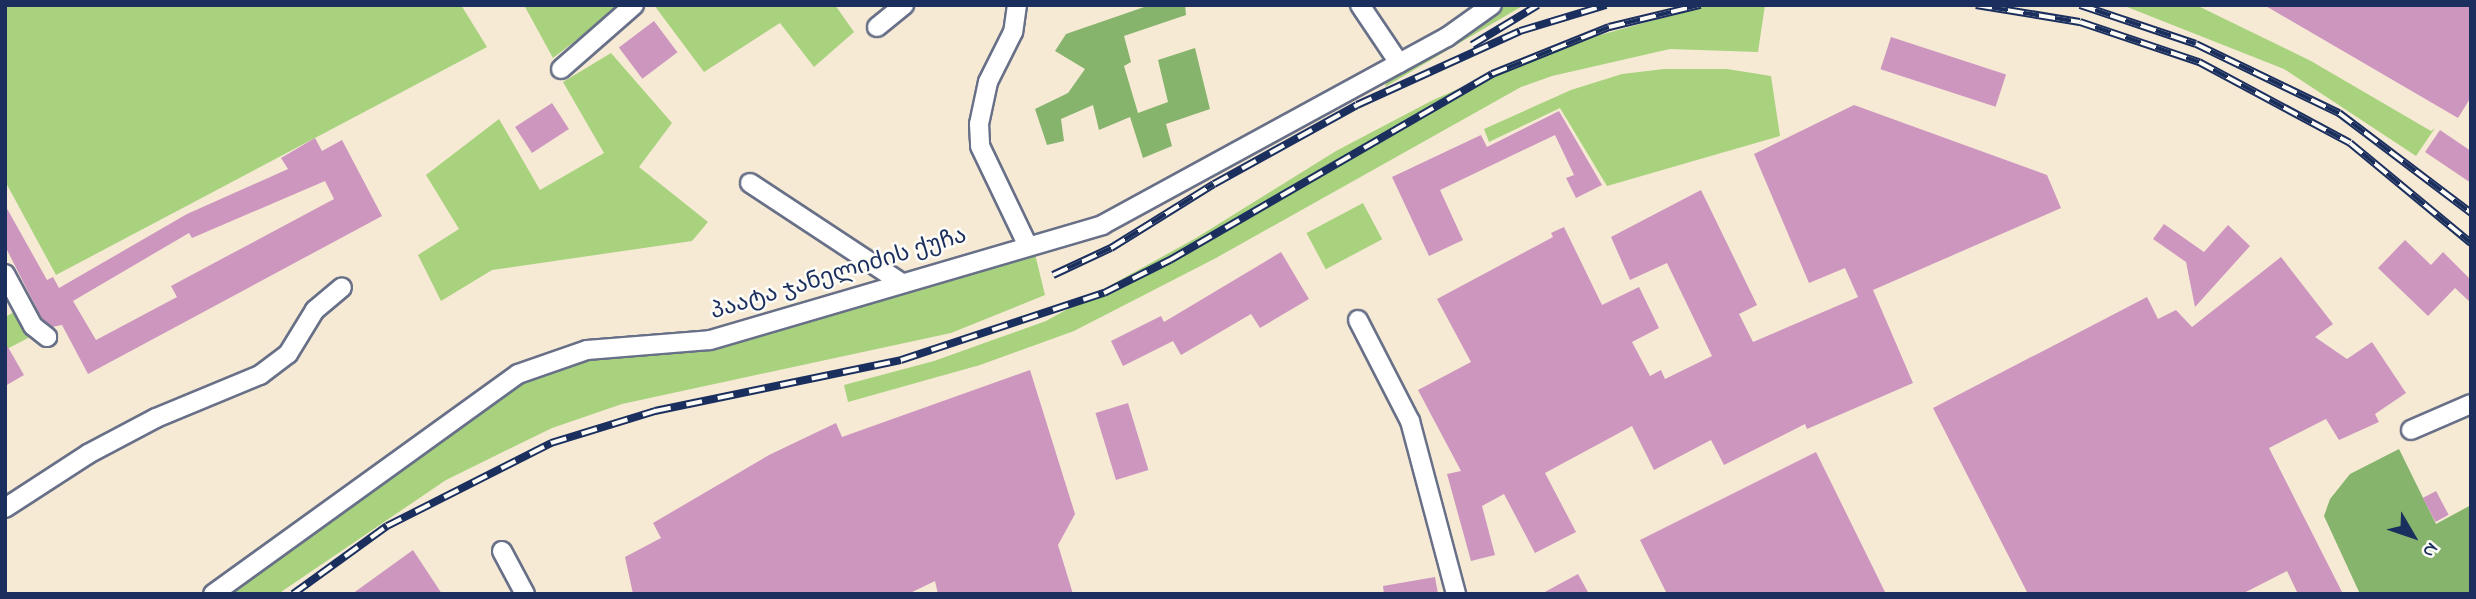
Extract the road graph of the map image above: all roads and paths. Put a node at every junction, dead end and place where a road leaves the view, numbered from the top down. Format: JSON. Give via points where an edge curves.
{"nodes":[{"id":1,"x":634,"y":5,"type":"edge"},
{"id":2,"x":904,"y":5,"type":"edge"},
{"id":3,"x":1017,"y":5,"type":"edge"},
{"id":4,"x":1360,"y":5,"type":"edge"},
{"id":5,"x":1492,"y":5,"type":"edge"},
{"id":6,"x":877,"y":27,"type":"dead end"},
{"id":7,"x":1399,"y":62,"type":"junction"},
{"id":8,"x":561,"y":69,"type":"dead end"},
{"id":9,"x":750,"y":183,"type":"dead end"},
{"id":10,"x":1028,"y":246,"type":"junction"},
{"id":11,"x":5,"y":274,"type":"edge"},
{"id":12,"x":900,"y":282,"type":"junction"},
{"id":13,"x":342,"y":287,"type":"dead end"},
{"id":14,"x":1358,"y":320,"type":"dead end"},
{"id":15,"x":47,"y":337,"type":"dead end"},
{"id":16,"x":2471,"y":404,"type":"edge"},
{"id":17,"x":2411,"y":430,"type":"dead end"},
{"id":18,"x":5,"y":508,"type":"edge"},
{"id":19,"x":502,"y":551,"type":"dead end"},
{"id":20,"x":213,"y":594,"type":"edge"},
{"id":21,"x":525,"y":594,"type":"edge"},
{"id":22,"x":1456,"y":594,"type":"edge"}],
"edges":[{"from":1,"to":8,"type":"street"},
{"from":2,"to":6,"type":"street"},
{"from":3,"to":10,"type":"street","via":[[1013,33],[988,82],[979,124],[980,146]]},
{"from":4,"to":7,"type":"street"},
{"from":5,"to":7,"type":"street","name":"პაატა ჯანელიძის ქუჩა"},
{"from":7,"to":10,"type":"street","name":"პაატა ჯანელიძის ქუჩა","via":[[1151,202],[1102,225]]},
{"from":9,"to":12,"type":"street"},
{"from":10,"to":12,"type":"street","name":"პაატა ჯანელიძის ქუჩა"},
{"from":11,"to":15,"type":"street","via":[[33,326]]},
{"from":12,"to":20,"type":"street","name":"პაატა ჯანელიძის ქუჩა","via":[[710,340],[587,350],[518,374]]},
{"from":13,"to":18,"type":"street","via":[[315,310],[288,354],[260,375],[156,418],[76,461]]},
{"from":14,"to":22,"type":"street","via":[[1410,421]]},
{"from":16,"to":17,"type":"street"},
{"from":19,"to":21,"type":"street"}]}
